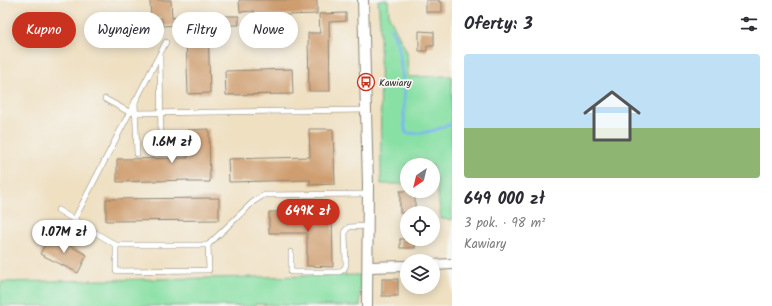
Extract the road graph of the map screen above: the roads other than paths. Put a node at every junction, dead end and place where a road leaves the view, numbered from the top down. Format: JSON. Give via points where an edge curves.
{"nodes":[{"id":1,"x":363,"y":0,"type":"edge"},
{"id":2,"x":166,"y":42,"type":"dead end"},
{"id":3,"x":160,"y":53,"type":"junction"},
{"id":4,"x":105,"y":99,"type":"dead end"},
{"id":5,"x":136,"y":99,"type":"junction"},
{"id":6,"x":367,"y":110,"type":"junction"},
{"id":7,"x":129,"y":112,"type":"junction"},
{"id":8,"x":162,"y":112,"type":"junction"},
{"id":9,"x":136,"y":113,"type":"junction"},
{"id":10,"x":161,"y":152,"type":"dead end"},
{"id":11,"x":137,"y":154,"type":"dead end"},
{"id":12,"x":368,"y":194,"type":"junction"},
{"id":13,"x":58,"y":210,"type":"dead end"},
{"id":14,"x":74,"y":220,"type":"junction"},
{"id":15,"x":368,"y":226,"type":"junction"},
{"id":16,"x":116,"y":245,"type":"junction"},
{"id":17,"x":208,"y":245,"type":"junction"},
{"id":18,"x":291,"y":252,"type":"dead end"},
{"id":19,"x":452,"y":264,"type":"edge"},
{"id":20,"x":440,"y":265,"type":"edge"},
{"id":21,"x":400,"y":266,"type":"edge"},
{"id":22,"x":368,"y":267,"type":"junction"},
{"id":23,"x":368,"y":306,"type":"edge"}],
"edges":[{"from":1,"to":6,"type":"street"},
{"from":2,"to":3,"type":"lane"},
{"from":3,"to":5,"type":"lane"},
{"from":3,"to":8,"type":"lane"},
{"from":4,"to":7,"type":"lane"},
{"from":5,"to":7,"type":"lane"},
{"from":5,"to":9,"type":"lane"},
{"from":6,"to":8,"type":"lane"},
{"from":6,"to":12,"type":"street"},
{"from":7,"to":9,"type":"lane"},
{"from":7,"to":14,"type":"lane"},
{"from":8,"to":9,"type":"lane"},
{"from":8,"to":10,"type":"lane"},
{"from":9,"to":11,"type":"lane"},
{"from":12,"to":15,"type":"street"},
{"from":12,"to":17,"type":"lane","via":[[264,195],[253,202]]},
{"from":13,"to":14,"type":"lane"},
{"from":14,"to":16,"type":"lane"},
{"from":15,"to":18,"type":"lane","via":[[349,227],[345,231],[346,265],[339,272],[291,272]]},
{"from":15,"to":22,"type":"street"},
{"from":16,"to":17,"type":"lane"},
{"from":16,"to":17,"type":"lane","via":[[116,270],[209,270]]},
{"from":19,"to":20,"type":"street"},
{"from":21,"to":22,"type":"street"},
{"from":22,"to":23,"type":"street"}]}
